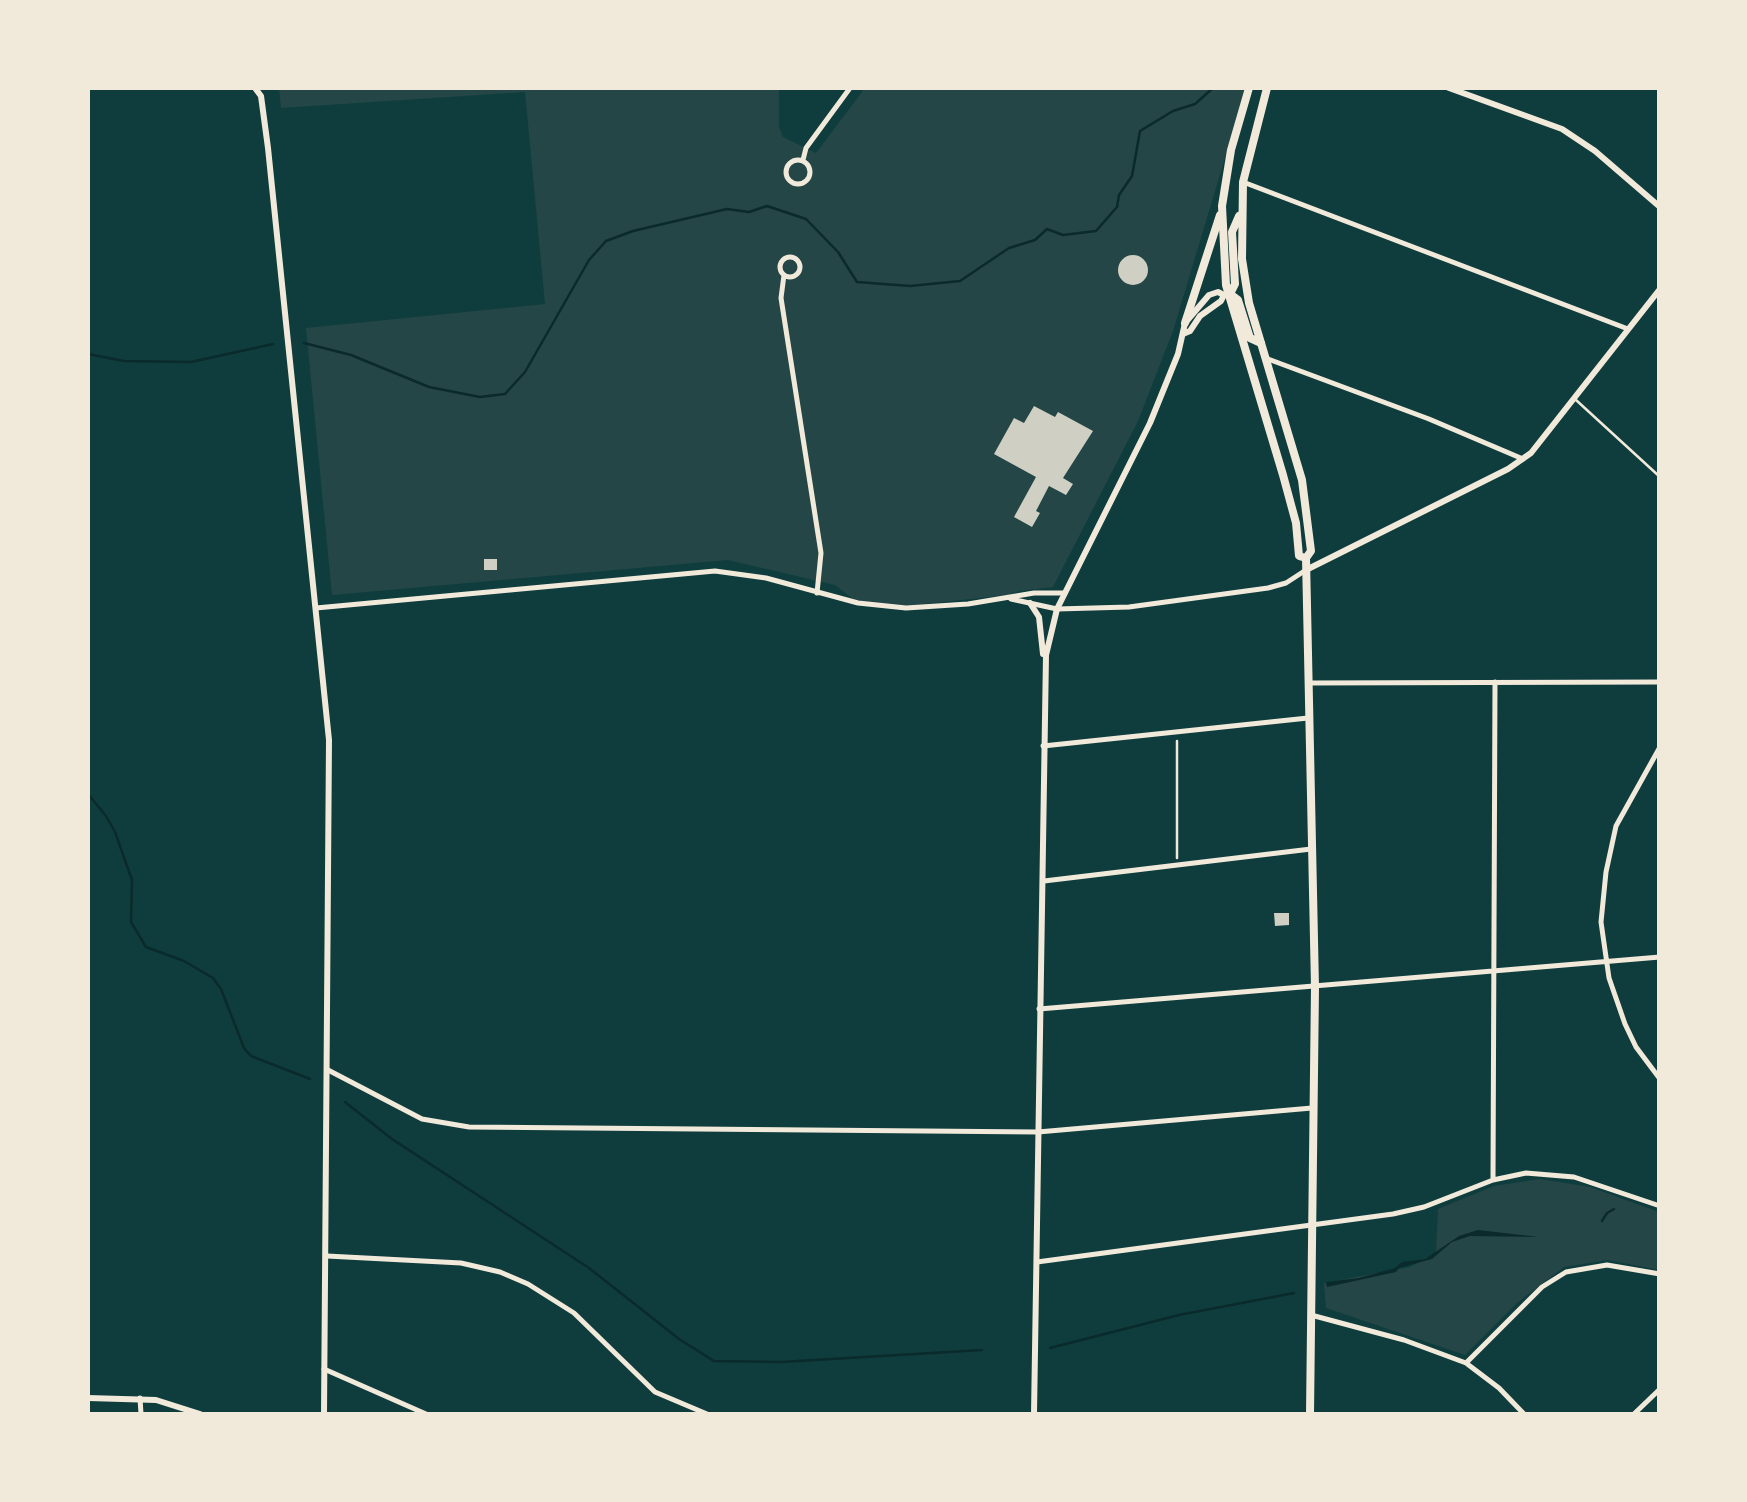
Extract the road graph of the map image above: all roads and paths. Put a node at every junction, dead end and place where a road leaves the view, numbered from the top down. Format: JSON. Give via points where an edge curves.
{"nodes":[{"id":1,"x":255,"y":88,"type":"edge"},
{"id":2,"x":264,"y":88,"type":"edge"},
{"id":3,"x":850,"y":88,"type":"edge"},
{"id":4,"x":1250,"y":88,"type":"edge"},
{"id":5,"x":1267,"y":88,"type":"edge"},
{"id":6,"x":1449,"y":88,"type":"edge"},
{"id":7,"x":260,"y":96,"type":"junction"},
{"id":8,"x":803,"y":160,"type":"junction"},
{"id":9,"x":1243,"y":182,"type":"junction"},
{"id":10,"x":1222,"y":206,"type":"junction"},
{"id":11,"x":1660,"y":207,"type":"edge"},
{"id":12,"x":1240,"y":212,"type":"junction"},
{"id":13,"x":784,"y":275,"type":"junction"},
{"id":14,"x":1660,"y":289,"type":"edge"},
{"id":15,"x":1227,"y":294,"type":"junction"},
{"id":16,"x":1185,"y":322,"type":"junction"},
{"id":17,"x":1628,"y":330,"type":"junction"},
{"id":18,"x":1183,"y":334,"type":"junction"},
{"id":19,"x":1261,"y":343,"type":"junction"},
{"id":20,"x":1265,"y":358,"type":"junction"},
{"id":21,"x":1575,"y":398,"type":"junction"},
{"id":22,"x":1522,"y":459,"type":"junction"},
{"id":23,"x":1660,"y":477,"type":"edge"},
{"id":24,"x":1306,"y":558,"type":"junction"},
{"id":25,"x":1306,"y":570,"type":"junction"},
{"id":26,"x":817,"y":592,"type":"junction"},
{"id":27,"x":1065,"y":593,"type":"junction"},
{"id":28,"x":1008,"y":598,"type":"junction"},
{"id":29,"x":1030,"y":604,"type":"junction"},
{"id":30,"x":316,"y":608,"type":"junction"},
{"id":31,"x":1057,"y":610,"type":"junction"},
{"id":32,"x":1045,"y":664,"type":"junction"},
{"id":33,"x":1495,"y":682,"type":"junction"},
{"id":34,"x":1660,"y":682,"type":"edge"},
{"id":35,"x":1308,"y":683,"type":"junction"},
{"id":36,"x":1308,"y":718,"type":"junction"},
{"id":37,"x":1177,"y":733,"type":"junction"},
{"id":38,"x":1043,"y":746,"type":"junction"},
{"id":39,"x":1660,"y":747,"type":"edge"},
{"id":40,"x":1312,"y":849,"type":"junction"},
{"id":41,"x":1176,"y":864,"type":"junction"},
{"id":42,"x":1040,"y":882,"type":"junction"},
{"id":43,"x":1660,"y":957,"type":"edge"},
{"id":44,"x":1606,"y":961,"type":"junction"},
{"id":45,"x":1492,"y":971,"type":"junction"},
{"id":46,"x":1314,"y":987,"type":"junction"},
{"id":47,"x":1039,"y":1009,"type":"junction"},
{"id":48,"x":328,"y":1070,"type":"junction"},
{"id":49,"x":1660,"y":1079,"type":"edge"},
{"id":50,"x":1312,"y":1108,"type":"junction"},
{"id":51,"x":1038,"y":1132,"type":"junction"},
{"id":52,"x":1492,"y":1180,"type":"junction"},
{"id":53,"x":1660,"y":1206,"type":"edge"},
{"id":54,"x":1312,"y":1224,"type":"junction"},
{"id":55,"x":327,"y":1256,"type":"junction"},
{"id":56,"x":1037,"y":1262,"type":"junction"},
{"id":57,"x":1660,"y":1274,"type":"edge"},
{"id":58,"x":1311,"y":1315,"type":"junction"},
{"id":59,"x":1466,"y":1363,"type":"junction"},
{"id":60,"x":324,"y":1370,"type":"junction"},
{"id":61,"x":1660,"y":1389,"type":"edge"},
{"id":62,"x":88,"y":1398,"type":"edge"},
{"id":63,"x":140,"y":1398,"type":"junction"},
{"id":64,"x":409,"y":1411,"type":"edge"},
{"id":65,"x":140,"y":1414,"type":"edge"},
{"id":66,"x":200,"y":1414,"type":"edge"},
{"id":67,"x":324,"y":1414,"type":"edge"},
{"id":68,"x":426,"y":1414,"type":"edge"},
{"id":69,"x":707,"y":1414,"type":"edge"},
{"id":70,"x":1034,"y":1414,"type":"edge"},
{"id":71,"x":1310,"y":1414,"type":"edge"},
{"id":72,"x":1524,"y":1414,"type":"edge"},
{"id":73,"x":1634,"y":1414,"type":"edge"}],
"edges":[{"from":1,"to":7,"type":"street"},
{"from":2,"to":7,"type":"street"},
{"from":3,"to":8,"type":"street"},
{"from":4,"to":10,"type":"main road"},
{"from":5,"to":9,"type":"main road"},
{"from":6,"to":11,"type":"street","via":[[1578,138]]},
{"from":7,"to":30,"type":"street"},
{"from":8,"to":8,"type":"street","via":[[786,168],[794,184],[810,174]]},
{"from":9,"to":12,"type":"main road"},
{"from":9,"to":17,"type":"street"},
{"from":10,"to":15,"type":"main road"},
{"from":10,"to":16,"type":"main road"},
{"from":12,"to":15,"type":"main road","via":[[1232,232],[1235,278]]},
{"from":12,"to":19,"type":"main road","via":[[1244,274]]},
{"from":13,"to":13,"type":"street","via":[[800,271],[796,258],[782,261]]},
{"from":13,"to":26,"type":"street","via":[[781,298],[820,553]]},
{"from":14,"to":17,"type":"street"},
{"from":15,"to":16,"type":"street","via":[[1209,295]]},
{"from":15,"to":18,"type":"street"},
{"from":15,"to":19,"type":"main road","via":[[1238,300],[1250,338]]},
{"from":15,"to":24,"type":"main road","via":[[1284,474],[1300,556]]},
{"from":16,"to":18,"type":"street"},
{"from":17,"to":21,"type":"street"},
{"from":18,"to":27,"type":"street","via":[[1150,423]]},
{"from":19,"to":20,"type":"main road"},
{"from":20,"to":22,"type":"street"},
{"from":20,"to":24,"type":"main road","via":[[1303,485],[1311,550]]},
{"from":21,"to":22,"type":"street"},
{"from":21,"to":23,"type":"lane"},
{"from":22,"to":25,"type":"street"},
{"from":24,"to":25,"type":"main road"},
{"from":25,"to":31,"type":"street","via":[[1286,582],[1222,596]]},
{"from":25,"to":35,"type":"main road"},
{"from":26,"to":28,"type":"street","via":[[906,608]]},
{"from":26,"to":30,"type":"street","via":[[714,571]]},
{"from":27,"to":28,"type":"street"},
{"from":27,"to":31,"type":"street"},
{"from":28,"to":29,"type":"street"},
{"from":29,"to":31,"type":"street"},
{"from":29,"to":32,"type":"street","via":[[1039,618]]},
{"from":30,"to":48,"type":"street","via":[[329,740]]},
{"from":31,"to":32,"type":"street"},
{"from":32,"to":38,"type":"street"},
{"from":33,"to":34,"type":"street"},
{"from":33,"to":35,"type":"street"},
{"from":33,"to":45,"type":"street"},
{"from":35,"to":36,"type":"main road"},
{"from":36,"to":37,"type":"street"},
{"from":36,"to":40,"type":"main road"},
{"from":37,"to":38,"type":"street"},
{"from":37,"to":41,"type":"path"},
{"from":38,"to":42,"type":"street"},
{"from":39,"to":44,"type":"street","via":[[1616,826],[1602,900]]},
{"from":40,"to":41,"type":"street"},
{"from":40,"to":46,"type":"main road"},
{"from":41,"to":42,"type":"street"},
{"from":42,"to":47,"type":"street"},
{"from":43,"to":44,"type":"street"},
{"from":44,"to":45,"type":"street"},
{"from":44,"to":49,"type":"street","via":[[1625,1024]]},
{"from":45,"to":46,"type":"street"},
{"from":45,"to":52,"type":"street"},
{"from":46,"to":47,"type":"street"},
{"from":46,"to":50,"type":"main road"},
{"from":47,"to":51,"type":"street"},
{"from":48,"to":51,"type":"street","via":[[422,1119],[469,1127]]},
{"from":48,"to":55,"type":"street"},
{"from":50,"to":51,"type":"street"},
{"from":50,"to":54,"type":"main road"},
{"from":51,"to":56,"type":"street"},
{"from":52,"to":53,"type":"street","via":[[1555,1174]]},
{"from":52,"to":54,"type":"street","via":[[1413,1210]]},
{"from":54,"to":56,"type":"street"},
{"from":54,"to":58,"type":"main road"},
{"from":55,"to":60,"type":"street"},
{"from":55,"to":69,"type":"street","via":[[500,1272],[574,1312],[655,1392]]},
{"from":56,"to":70,"type":"street"},
{"from":57,"to":59,"type":"street","via":[[1607,1265],[1566,1272],[1542,1287]]},
{"from":58,"to":59,"type":"street"},
{"from":58,"to":71,"type":"main road"},
{"from":59,"to":72,"type":"street"},
{"from":60,"to":64,"type":"street"},
{"from":60,"to":67,"type":"street"},
{"from":61,"to":73,"type":"street"},
{"from":62,"to":63,"type":"street"},
{"from":63,"to":65,"type":"street"},
{"from":63,"to":66,"type":"street"},
{"from":64,"to":68,"type":"street"}]}
